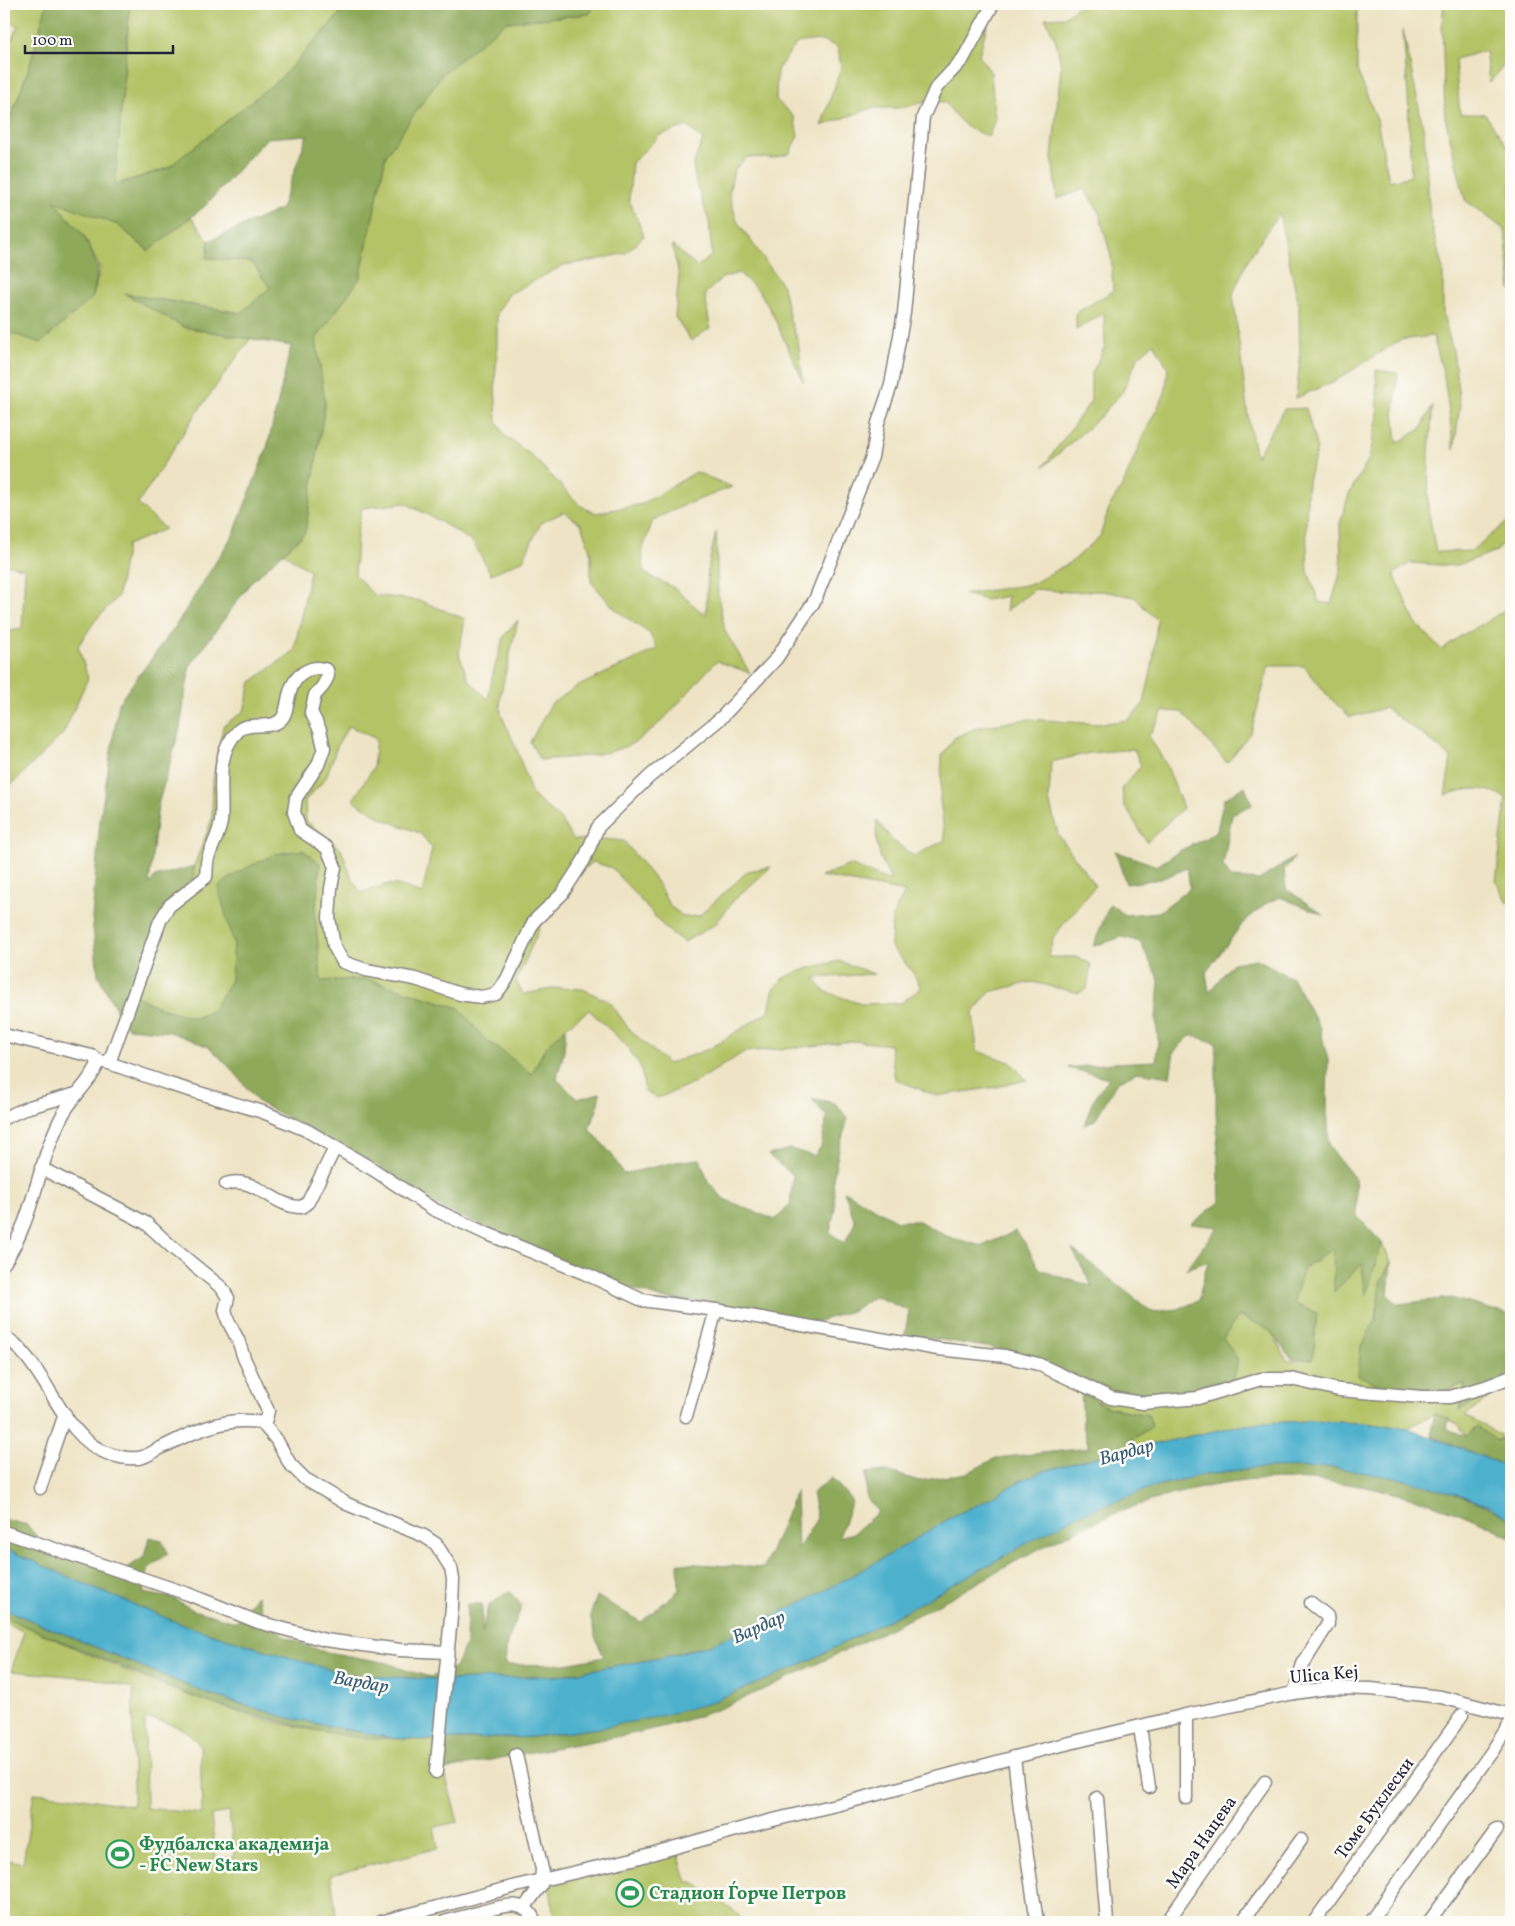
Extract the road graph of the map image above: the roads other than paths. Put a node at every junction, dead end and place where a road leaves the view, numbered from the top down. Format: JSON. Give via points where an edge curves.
{"nodes":[{"id":1,"x":993,"y":4,"type":"edge"},
{"id":2,"x":4,"y":1035,"type":"edge"},
{"id":3,"x":104,"y":1062,"type":"junction"},
{"id":4,"x":76,"y":1094,"type":"junction"},
{"id":5,"x":4,"y":1118,"type":"edge"},
{"id":6,"x":335,"y":1148,"type":"junction"},
{"id":7,"x":42,"y":1168,"type":"junction"},
{"id":8,"x":226,"y":1184,"type":"dead end"},
{"id":9,"x":4,"y":1263,"type":"edge"},
{"id":10,"x":716,"y":1310,"type":"junction"},
{"id":11,"x":4,"y":1338,"type":"edge"},
{"id":12,"x":1511,"y":1377,"type":"edge"},
{"id":13,"x":65,"y":1414,"type":"junction"},
{"id":14,"x":686,"y":1416,"type":"dead end"},
{"id":15,"x":262,"y":1423,"type":"junction"},
{"id":16,"x":40,"y":1488,"type":"dead end"},
{"id":17,"x":4,"y":1532,"type":"edge"},
{"id":18,"x":1311,"y":1603,"type":"dead end"},
{"id":19,"x":447,"y":1657,"type":"junction"},
{"id":20,"x":1294,"y":1693,"type":"junction"},
{"id":21,"x":1462,"y":1714,"type":"dead end"},
{"id":22,"x":1186,"y":1715,"type":"junction"},
{"id":23,"x":1511,"y":1715,"type":"edge"},
{"id":24,"x":1511,"y":1722,"type":"edge"},
{"id":25,"x":1140,"y":1727,"type":"junction"},
{"id":26,"x":516,"y":1755,"type":"dead end"},
{"id":27,"x":1014,"y":1757,"type":"junction"},
{"id":28,"x":436,"y":1772,"type":"dead end"},
{"id":29,"x":1265,"y":1782,"type":"dead end"},
{"id":30,"x":1149,"y":1787,"type":"dead end"},
{"id":31,"x":1097,"y":1798,"type":"dead end"},
{"id":32,"x":1186,"y":1798,"type":"dead end"},
{"id":33,"x":1497,"y":1829,"type":"dead end"},
{"id":34,"x":1302,"y":1840,"type":"dead end"},
{"id":35,"x":543,"y":1880,"type":"junction"},
{"id":36,"x":524,"y":1908,"type":"junction"},
{"id":37,"x":381,"y":1922,"type":"edge"},
{"id":38,"x":444,"y":1922,"type":"edge"},
{"id":39,"x":535,"y":1922,"type":"edge"},
{"id":40,"x":1037,"y":1922,"type":"edge"},
{"id":41,"x":1107,"y":1922,"type":"edge"},
{"id":42,"x":1167,"y":1922,"type":"edge"},
{"id":43,"x":1242,"y":1922,"type":"edge"},
{"id":44,"x":1314,"y":1922,"type":"edge"},
{"id":45,"x":1370,"y":1922,"type":"edge"},
{"id":46,"x":1429,"y":1922,"type":"edge"}],
"edges":[{"from":1,"to":3,"type":"street","via":[[963,59],[936,88],[923,117],[904,313],[891,386],[878,423],[872,457],[815,600],[776,659],[721,718],[650,777],[598,827],[584,860],[562,894],[534,921],[507,979],[496,994],[481,997],[460,994],[415,979],[366,970],[343,962],[334,946],[329,918],[335,866],[326,848],[300,830],[294,812],[296,798],[318,765],[324,748],[311,712],[315,695],[328,676],[327,670],[315,667],[301,675],[290,690],[282,719],[273,724],[239,729],[228,744],[222,757],[221,823],[208,860],[206,877],[169,906],[160,921]]},
{"from":2,"to":3,"type":"street","via":[[79,1052]]},
{"from":3,"to":4,"type":"street"},
{"from":3,"to":6,"type":"street","via":[[263,1112],[306,1130]]},
{"from":4,"to":5,"type":"street","via":[[29,1107]]},
{"from":4,"to":7,"type":"street","via":[[61,1117]]},
{"from":6,"to":8,"type":"street","via":[[308,1202],[302,1207],[290,1205],[246,1183],[235,1181]]},
{"from":6,"to":10,"type":"street","via":[[440,1212],[634,1297]]},
{"from":7,"to":9,"type":"street","via":[[26,1220]]},
{"from":7,"to":15,"type":"street","via":[[146,1223],[222,1288],[228,1298],[224,1310],[228,1321],[267,1408],[268,1414]]},
{"from":10,"to":12,"type":"street","via":[[884,1340],[1005,1356],[1038,1364],[1111,1398],[1142,1403],[1198,1398],[1261,1379],[1291,1379],[1339,1390],[1422,1398],[1450,1397]]},
{"from":10,"to":14,"type":"street"},
{"from":11,"to":13,"type":"street","via":[[12,1341],[29,1360]]},
{"from":13,"to":15,"type":"street","via":[[78,1433],[97,1449],[135,1458],[208,1428],[240,1421]]},
{"from":13,"to":16,"type":"street"},
{"from":15,"to":19,"type":"street","via":[[305,1480],[347,1504],[436,1544],[453,1579]]},
{"from":17,"to":19,"type":"street","via":[[188,1594],[258,1622],[325,1640]]},
{"from":18,"to":20,"type":"street","via":[[1327,1616],[1328,1624],[1304,1664]]},
{"from":19,"to":28,"type":"street"},
{"from":20,"to":22,"type":"street","name":"Ulica Kej"},
{"from":20,"to":23,"type":"street","name":"Ulica Kej","via":[[1328,1688],[1371,1688],[1441,1697]]},
{"from":21,"to":44,"type":"street","name":"Томе Буклески"},
{"from":22,"to":25,"type":"street","name":"Ulica Kej"},
{"from":22,"to":32,"type":"street"},
{"from":24,"to":45,"type":"street"},
{"from":25,"to":27,"type":"street","name":"Ulica Kej"},
{"from":25,"to":30,"type":"street"},
{"from":26,"to":35,"type":"street","via":[[540,1854]]},
{"from":27,"to":35,"type":"street","name":"Ulica Kej"},
{"from":27,"to":40,"type":"street"},
{"from":29,"to":42,"type":"street","name":"Мара Нацева"},
{"from":31,"to":41,"type":"street"},
{"from":33,"to":46,"type":"street"},
{"from":34,"to":43,"type":"street"},
{"from":35,"to":36,"type":"street"},
{"from":35,"to":37,"type":"street","name":"Ulica Kej"},
{"from":36,"to":38,"type":"street","via":[[502,1906]]},
{"from":36,"to":39,"type":"street"}]}
